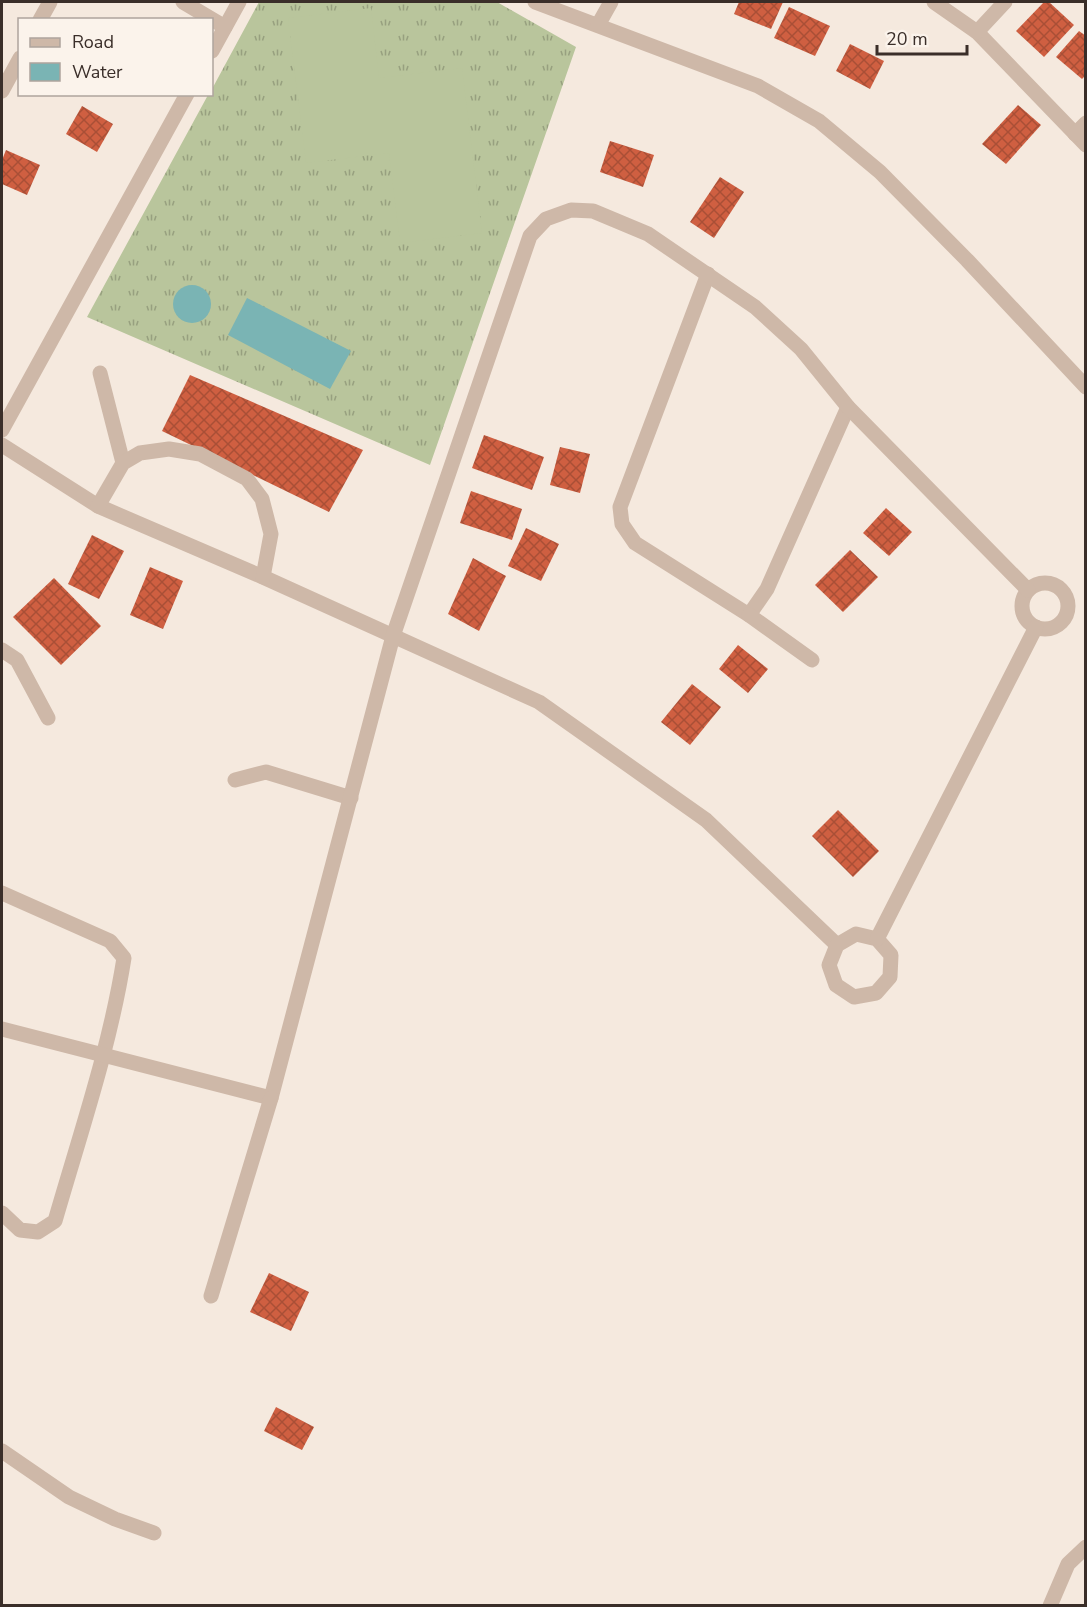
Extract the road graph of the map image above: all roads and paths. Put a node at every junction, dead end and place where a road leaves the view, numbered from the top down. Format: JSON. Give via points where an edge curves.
{"nodes":[{"id":1,"x":50,"y":2,"type":"edge"},
{"id":2,"x":183,"y":2,"type":"edge"},
{"id":3,"x":239,"y":2,"type":"edge"},
{"id":4,"x":535,"y":2,"type":"edge"},
{"id":5,"x":611,"y":2,"type":"edge"},
{"id":6,"x":934,"y":2,"type":"edge"},
{"id":7,"x":1005,"y":2,"type":"edge"},
{"id":8,"x":41,"y":18,"type":"edge"},
{"id":9,"x":210,"y":18,"type":"edge"},
{"id":10,"x":213,"y":20,"type":"edge"},
{"id":11,"x":598,"y":25,"type":"junction"},
{"id":12,"x":225,"y":27,"type":"junction"},
{"id":13,"x":977,"y":32,"type":"junction"},
{"id":14,"x":213,"y":49,"type":"edge"},
{"id":15,"x":18,"y":62,"type":"edge"},
{"id":16,"x":2,"y":91,"type":"edge"},
{"id":17,"x":186,"y":96,"type":"edge"},
{"id":18,"x":1082,"y":134,"type":"edge"},
{"id":19,"x":708,"y":274,"type":"junction"},
{"id":20,"x":100,"y":373,"type":"dead end"},
{"id":21,"x":1086,"y":387,"type":"edge"},
{"id":22,"x":848,"y":407,"type":"junction"},
{"id":23,"x":2,"y":430,"type":"edge"},
{"id":24,"x":2,"y":445,"type":"edge"},
{"id":25,"x":123,"y":463,"type":"junction"},
{"id":26,"x":98,"y":506,"type":"junction"},
{"id":27,"x":262,"y":577,"type":"junction"},
{"id":28,"x":1028,"y":590,"type":"junction"},
{"id":29,"x":749,"y":615,"type":"junction"},
{"id":30,"x":1036,"y":627,"type":"junction"},
{"id":31,"x":393,"y":636,"type":"junction"},
{"id":32,"x":2,"y":650,"type":"edge"},
{"id":33,"x":812,"y":660,"type":"dead end"},
{"id":34,"x":48,"y":718,"type":"dead end"},
{"id":35,"x":235,"y":780,"type":"dead end"},
{"id":36,"x":351,"y":798,"type":"junction"},
{"id":37,"x":2,"y":893,"type":"edge"},
{"id":38,"x":877,"y":939,"type":"junction"},
{"id":39,"x":837,"y":945,"type":"junction"},
{"id":40,"x":2,"y":1029,"type":"edge"},
{"id":41,"x":103,"y":1055,"type":"junction"},
{"id":42,"x":271,"y":1098,"type":"junction"},
{"id":43,"x":2,"y":1213,"type":"edge"},
{"id":44,"x":211,"y":1296,"type":"dead end"},
{"id":45,"x":2,"y":1451,"type":"edge"},
{"id":46,"x":153,"y":1533,"type":"dead end"},
{"id":47,"x":1086,"y":1546,"type":"edge"},
{"id":48,"x":1050,"y":1605,"type":"edge"}],
"edges":[{"from":1,"to":8,"type":"street"},
{"from":2,"to":9,"type":"street"},
{"from":3,"to":12,"type":"street"},
{"from":4,"to":11,"type":"street"},
{"from":5,"to":11,"type":"street"},
{"from":6,"to":13,"type":"street"},
{"from":7,"to":13,"type":"street"},
{"from":10,"to":12,"type":"street"},
{"from":11,"to":21,"type":"street","via":[[758,86],[819,122],[880,172]]},
{"from":12,"to":14,"type":"street"},
{"from":13,"to":18,"type":"street"},
{"from":15,"to":16,"type":"street"},
{"from":17,"to":23,"type":"street"},
{"from":19,"to":22,"type":"street","via":[[755,307],[801,349]]},
{"from":19,"to":29,"type":"street","via":[[620,507],[622,524],[635,543]]},
{"from":19,"to":31,"type":"street","via":[[648,234],[593,211],[571,210],[546,219],[530,237]]},
{"from":20,"to":25,"type":"street"},
{"from":22,"to":28,"type":"street"},
{"from":22,"to":29,"type":"street","via":[[767,589]]},
{"from":24,"to":26,"type":"street"},
{"from":25,"to":26,"type":"street"},
{"from":25,"to":27,"type":"street","via":[[140,453],[169,449],[200,454],[247,479],[262,499],[271,534]]},
{"from":26,"to":27,"type":"street"},
{"from":27,"to":31,"type":"street"},
{"from":28,"to":30,"type":"street","via":[[1022,603],[1025,617]]},
{"from":28,"to":30,"type":"street","via":[[1041,583],[1055,585],[1066,595],[1069,608],[1063,622],[1051,629]]},
{"from":29,"to":33,"type":"street"},
{"from":30,"to":38,"type":"street"},
{"from":31,"to":36,"type":"street"},
{"from":31,"to":39,"type":"street","via":[[548,708],[706,820]]},
{"from":32,"to":34,"type":"street","via":[[17,660]]},
{"from":35,"to":36,"type":"street","via":[[266,772]]},
{"from":36,"to":42,"type":"street"},
{"from":37,"to":41,"type":"street","via":[[110,941],[124,958]]},
{"from":38,"to":39,"type":"street","via":[[856,934]]},
{"from":38,"to":39,"type":"street","via":[[891,955],[890,977],[876,993],[854,996],[836,985],[829,965]]},
{"from":40,"to":41,"type":"street"},
{"from":41,"to":42,"type":"street"},
{"from":41,"to":43,"type":"street","via":[[56,1221],[38,1232],[20,1230]]},
{"from":42,"to":44,"type":"street"},
{"from":45,"to":46,"type":"street","via":[[69,1497]]},
{"from":47,"to":48,"type":"street","via":[[1068,1564]]}]}
